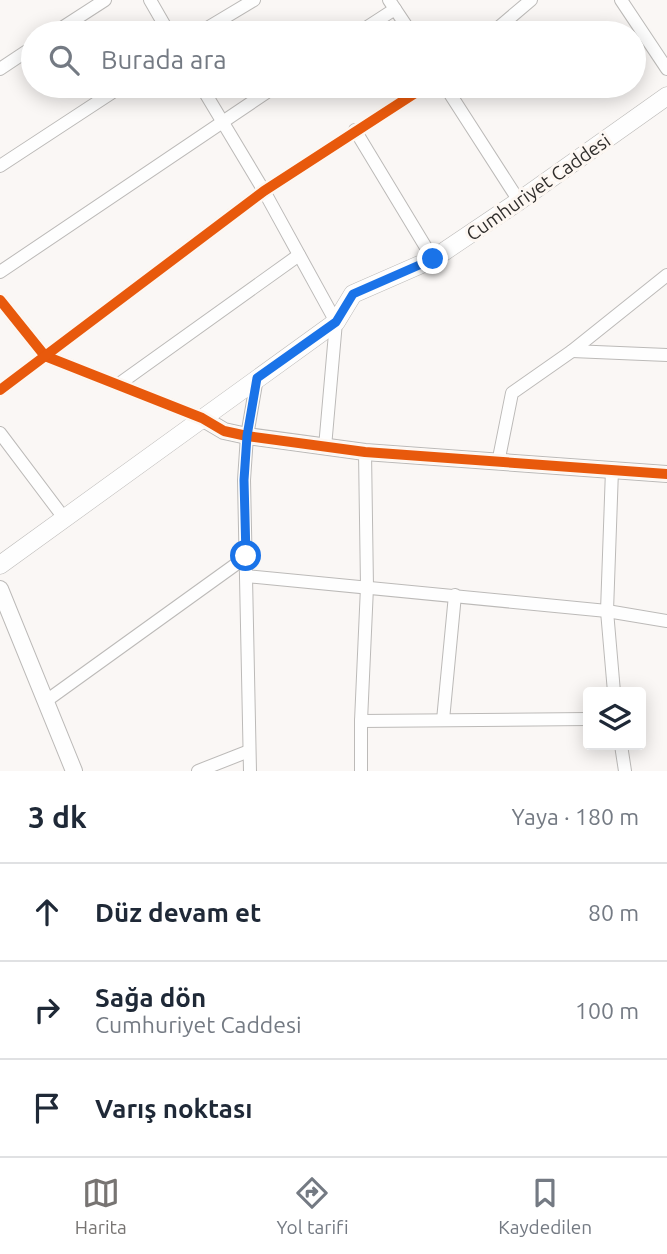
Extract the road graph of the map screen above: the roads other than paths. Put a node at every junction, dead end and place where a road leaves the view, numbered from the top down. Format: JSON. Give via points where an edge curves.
{"nodes":[{"id":1,"x":106,"y":0,"type":"edge"},
{"id":2,"x":150,"y":0,"type":"edge"},
{"id":3,"x":254,"y":0,"type":"edge"},
{"id":4,"x":531,"y":0,"type":"edge"},
{"id":5,"x":621,"y":0,"type":"edge"},
{"id":6,"x":392,"y":5,"type":"edge"},
{"id":7,"x":73,"y":21,"type":"edge"},
{"id":8,"x":162,"y":21,"type":"edge"},
{"id":9,"x":219,"y":21,"type":"edge"},
{"id":10,"x":373,"y":21,"type":"edge"},
{"id":11,"x":403,"y":21,"type":"edge"},
{"id":12,"x":506,"y":21,"type":"edge"},
{"id":13,"x":635,"y":21,"type":"edge"},
{"id":14,"x":646,"y":38,"type":"edge"},
{"id":15,"x":21,"y":55,"type":"edge"},
{"id":16,"x":0,"y":69,"type":"edge"},
{"id":17,"x":667,"y":69,"type":"edge"},
{"id":18,"x":667,"y":96,"type":"edge"},
{"id":19,"x":104,"y":98,"type":"edge"},
{"id":20,"x":208,"y":98,"type":"edge"},
{"id":21,"x":257,"y":98,"type":"edge"},
{"id":22,"x":407,"y":98,"type":"edge"},
{"id":23,"x":453,"y":98,"type":"edge"},
{"id":24,"x":222,"y":121,"type":"junction"},
{"id":25,"x":355,"y":130,"type":"junction"},
{"id":26,"x":0,"y":166,"type":"edge"},
{"id":27,"x":264,"y":191,"type":"junction"},
{"id":28,"x":519,"y":201,"type":"junction"},
{"id":29,"x":299,"y":255,"type":"junction"},
{"id":30,"x":433,"y":259,"type":"junction"},
{"id":31,"x":0,"y":272,"type":"edge"},
{"id":32,"x":667,"y":275,"type":"edge"},
{"id":33,"x":0,"y":300,"type":"edge"},
{"id":34,"x":336,"y":322,"type":"junction"},
{"id":35,"x":572,"y":351,"type":"junction"},
{"id":36,"x":667,"y":355,"type":"edge"},
{"id":37,"x":44,"y":356,"type":"junction"},
{"id":38,"x":257,"y":378,"type":"junction"},
{"id":39,"x":119,"y":384,"type":"junction"},
{"id":40,"x":0,"y":390,"type":"edge"},
{"id":41,"x":202,"y":418,"type":"junction"},
{"id":42,"x":0,"y":433,"type":"edge"},
{"id":43,"x":247,"y":436,"type":"junction"},
{"id":44,"x":325,"y":447,"type":"junction"},
{"id":45,"x":365,"y":452,"type":"junction"},
{"id":46,"x":498,"y":463,"type":"junction"},
{"id":47,"x":612,"y":470,"type":"junction"},
{"id":48,"x":667,"y":474,"type":"edge"},
{"id":49,"x":64,"y":518,"type":"junction"},
{"id":50,"x":246,"y":556,"type":"junction"},
{"id":51,"x":0,"y":565,"type":"edge"},
{"id":52,"x":246,"y":576,"type":"junction"},
{"id":53,"x":368,"y":587,"type":"junction"},
{"id":54,"x":0,"y":589,"type":"edge"},
{"id":55,"x":455,"y":595,"type":"junction"},
{"id":56,"x":607,"y":611,"type":"junction"},
{"id":57,"x":667,"y":621,"type":"edge"},
{"id":58,"x":614,"y":687,"type":"edge"},
{"id":59,"x":46,"y":701,"type":"junction"},
{"id":60,"x":583,"y":719,"type":"edge"},
{"id":61,"x":443,"y":720,"type":"junction"},
{"id":62,"x":361,"y":721,"type":"junction"},
{"id":63,"x":622,"y":750,"type":"edge"},
{"id":64,"x":248,"y":751,"type":"junction"},
{"id":65,"x":74,"y":771,"type":"edge"},
{"id":66,"x":198,"y":771,"type":"edge"},
{"id":67,"x":250,"y":771,"type":"edge"},
{"id":68,"x":361,"y":771,"type":"edge"},
{"id":69,"x":625,"y":771,"type":"edge"}],
"edges":[{"from":1,"to":7,"type":"street"},
{"from":2,"to":8,"type":"street"},
{"from":3,"to":9,"type":"street"},
{"from":4,"to":12,"type":"street"},
{"from":5,"to":13,"type":"street"},
{"from":6,"to":10,"type":"street"},
{"from":6,"to":11,"type":"street"},
{"from":14,"to":17,"type":"street"},
{"from":15,"to":16,"type":"street"},
{"from":18,"to":28,"type":"main road","name":"Cumhuriyet Caddesi"},
{"from":19,"to":26,"type":"street"},
{"from":20,"to":24,"type":"street"},
{"from":21,"to":24,"type":"street"},
{"from":22,"to":25,"type":"street"},
{"from":23,"to":28,"type":"street"},
{"from":24,"to":27,"type":"street"},
{"from":24,"to":31,"type":"street"},
{"from":25,"to":27,"type":"street"},
{"from":25,"to":30,"type":"street"},
{"from":27,"to":29,"type":"street"},
{"from":27,"to":37,"type":"street"},
{"from":28,"to":30,"type":"main road","name":"Cumhuriyet Caddesi"},
{"from":29,"to":34,"type":"street"},
{"from":29,"to":39,"type":"street"},
{"from":30,"to":34,"type":"main road","name":"Cumhuriyet Caddesi","via":[[353,294]]},
{"from":32,"to":35,"type":"street"},
{"from":33,"to":37,"type":"street"},
{"from":34,"to":38,"type":"main road","name":"Cumhuriyet Caddesi"},
{"from":34,"to":44,"type":"street"},
{"from":35,"to":36,"type":"street"},
{"from":35,"to":46,"type":"street","via":[[512,393]]},
{"from":37,"to":39,"type":"street"},
{"from":37,"to":40,"type":"street"},
{"from":38,"to":41,"type":"main road","name":"Cumhuriyet Caddesi"},
{"from":38,"to":43,"type":"street"},
{"from":39,"to":41,"type":"street"},
{"from":41,"to":43,"type":"street","via":[[224,431]]},
{"from":41,"to":49,"type":"main road","name":"Cumhuriyet Caddesi"},
{"from":42,"to":49,"type":"street"},
{"from":43,"to":44,"type":"street"},
{"from":43,"to":50,"type":"street"},
{"from":44,"to":45,"type":"street"},
{"from":45,"to":46,"type":"street"},
{"from":45,"to":53,"type":"street"},
{"from":46,"to":47,"type":"street"},
{"from":47,"to":48,"type":"street"},
{"from":47,"to":56,"type":"street"},
{"from":49,"to":51,"type":"main road","name":"Cumhuriyet Caddesi"},
{"from":50,"to":52,"type":"street"},
{"from":50,"to":59,"type":"street"},
{"from":52,"to":53,"type":"street"},
{"from":52,"to":64,"type":"street"},
{"from":53,"to":55,"type":"street"},
{"from":53,"to":62,"type":"street"},
{"from":54,"to":59,"type":"street"},
{"from":55,"to":56,"type":"street"},
{"from":55,"to":61,"type":"street"},
{"from":56,"to":57,"type":"street"},
{"from":56,"to":58,"type":"street"},
{"from":59,"to":65,"type":"street"},
{"from":60,"to":61,"type":"street"},
{"from":61,"to":62,"type":"street"},
{"from":62,"to":68,"type":"street"},
{"from":63,"to":69,"type":"street"},
{"from":64,"to":66,"type":"street"},
{"from":64,"to":67,"type":"street"}]}
